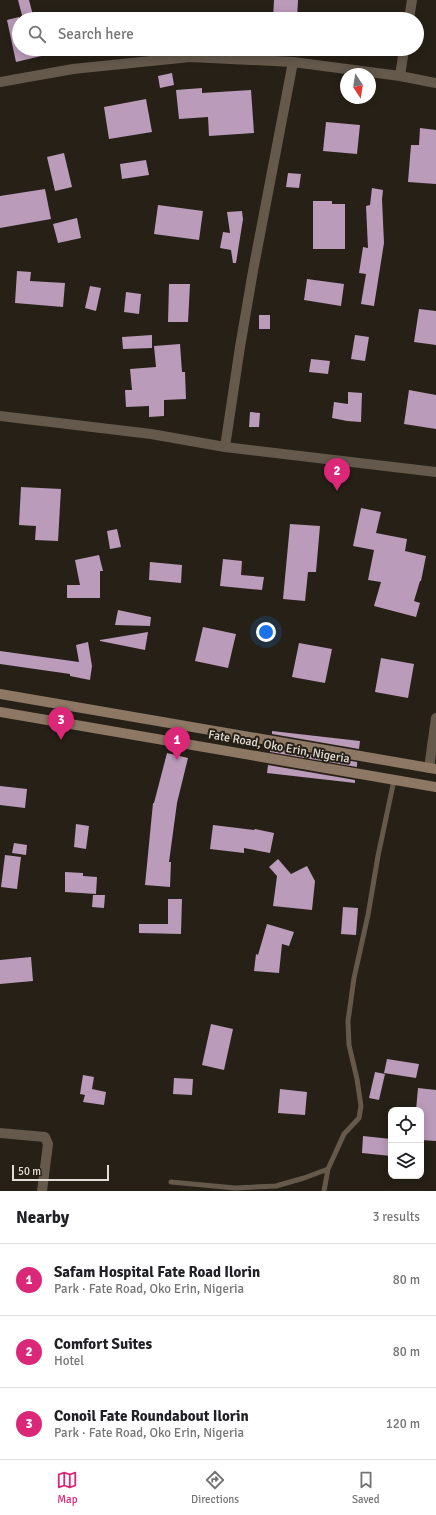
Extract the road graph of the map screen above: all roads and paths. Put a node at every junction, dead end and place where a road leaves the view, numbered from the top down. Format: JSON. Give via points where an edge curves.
{"nodes":[{"id":1,"x":412,"y":0,"type":"edge"},
{"id":2,"x":410,"y":12,"type":"edge"},
{"id":3,"x":403,"y":56,"type":"edge"},
{"id":4,"x":293,"y":62,"type":"junction"},
{"id":5,"x":400,"y":76,"type":"junction"},
{"id":6,"x":0,"y":82,"type":"edge"},
{"id":7,"x":436,"y":83,"type":"edge"},
{"id":8,"x":0,"y":416,"type":"edge"},
{"id":9,"x":225,"y":446,"type":"junction"},
{"id":10,"x":436,"y":472,"type":"edge"},
{"id":11,"x":0,"y":694,"type":"edge"},
{"id":12,"x":0,"y":712,"type":"edge"},
{"id":13,"x":436,"y":718,"type":"edge"},
{"id":14,"x":432,"y":768,"type":"edge"},
{"id":15,"x":394,"y":780,"type":"junction"},
{"id":16,"x":436,"y":787,"type":"edge"},
{"id":17,"x":0,"y":1133,"type":"edge"},
{"id":18,"x":328,"y":1169,"type":"junction"},
{"id":19,"x":171,"y":1182,"type":"dead end"},
{"id":20,"x":42,"y":1191,"type":"edge"},
{"id":21,"x":324,"y":1191,"type":"edge"}],
"edges":[{"from":1,"to":2,"type":"street"},
{"from":3,"to":5,"type":"street"},
{"from":4,"to":5,"type":"street"},
{"from":4,"to":6,"type":"street","via":[[190,57],[73,69]]},
{"from":4,"to":9,"type":"street","via":[[253,271]]},
{"from":5,"to":7,"type":"street"},
{"from":8,"to":9,"type":"street","via":[[151,434]]},
{"from":9,"to":10,"type":"street"},
{"from":11,"to":14,"type":"street","name":"Fate Road, Oko Erin, Nigeria"},
{"from":12,"to":15,"type":"street","name":"Fate Road, Oko Erin, Nigeria"},
{"from":13,"to":14,"type":"street"},
{"from":15,"to":16,"type":"street","name":"Fate Road, Oko Erin, Nigeria"},
{"from":15,"to":18,"type":"lane","via":[[354,978],[348,1021],[349,1045],[361,1106],[359,1118],[344,1134]]},
{"from":17,"to":20,"type":"street","via":[[45,1137],[48,1144]]},
{"from":18,"to":19,"type":"lane","via":[[276,1186],[235,1188]]},
{"from":18,"to":21,"type":"lane"}]}
